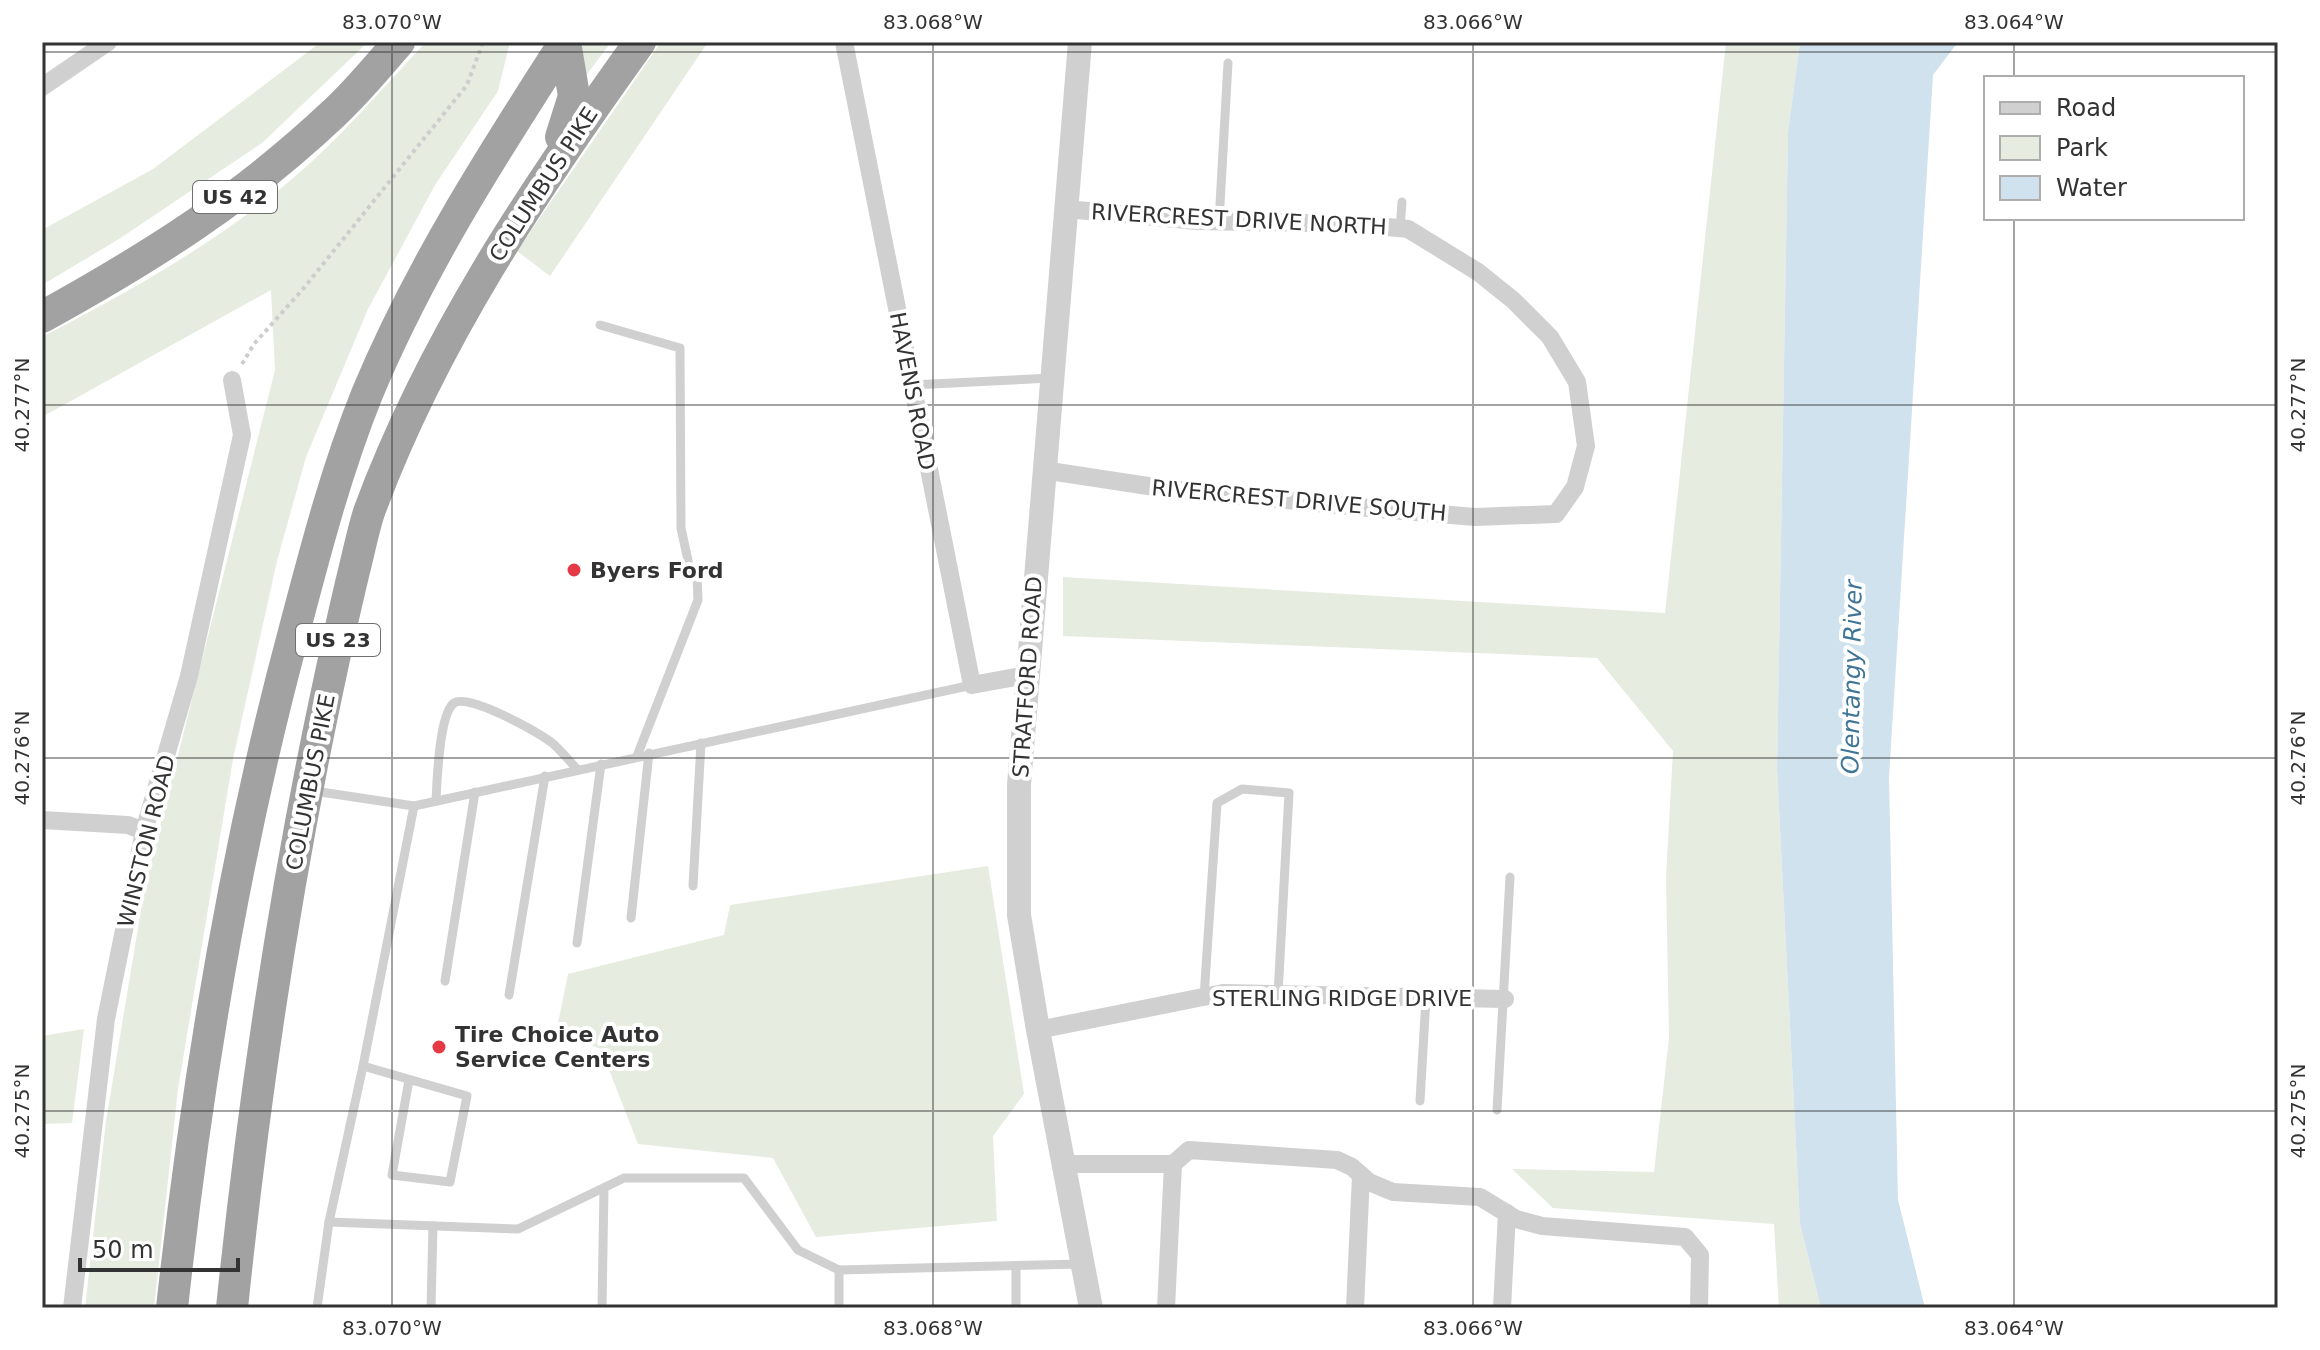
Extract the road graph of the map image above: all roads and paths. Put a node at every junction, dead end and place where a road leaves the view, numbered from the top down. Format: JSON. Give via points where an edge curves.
{"nodes":[{"id":1,"x":108,"y":42,"type":"edge"},
{"id":2,"x":399,"y":42,"type":"edge"},
{"id":3,"x":483,"y":42,"type":"edge"},
{"id":4,"x":565,"y":42,"type":"edge"},
{"id":5,"x":640,"y":42,"type":"edge"},
{"id":6,"x":844,"y":42,"type":"edge"},
{"id":7,"x":1080,"y":42,"type":"edge"},
{"id":8,"x":1228,"y":63,"type":"dead end"},
{"id":9,"x":42,"y":87,"type":"edge"},
{"id":10,"x":552,"y":167,"type":"junction"},
{"id":11,"x":1402,"y":202,"type":"dead end"},
{"id":12,"x":1066,"y":209,"type":"junction"},
{"id":13,"x":1219,"y":222,"type":"junction"},
{"id":14,"x":1400,"y":229,"type":"junction"},
{"id":15,"x":42,"y":317,"type":"edge"},
{"id":16,"x":600,"y":325,"type":"dead end"},
{"id":17,"x":1051,"y":378,"type":"junction"},
{"id":18,"x":232,"y":380,"type":"joint"},
{"id":19,"x":912,"y":385,"type":"junction"},
{"id":20,"x":1043,"y":470,"type":"junction"},
{"id":21,"x":1556,"y":514,"type":"joint"},
{"id":22,"x":1027,"y":675,"type":"junction"},
{"id":23,"x":972,"y":685,"type":"junction"},
{"id":24,"x":701,"y":743,"type":"junction"},
{"id":25,"x":649,"y":753,"type":"junction"},
{"id":26,"x":637,"y":756,"type":"junction"},
{"id":27,"x":601,"y":764,"type":"junction"},
{"id":28,"x":577,"y":769,"type":"junction"},
{"id":29,"x":545,"y":776,"type":"junction"},
{"id":30,"x":307,"y":789,"type":"junction"},
{"id":31,"x":475,"y":792,"type":"junction"},
{"id":32,"x":436,"y":801,"type":"junction"},
{"id":33,"x":414,"y":806,"type":"junction"},
{"id":34,"x":42,"y":820,"type":"edge"},
{"id":35,"x":144,"y":831,"type":"junction"},
{"id":36,"x":1510,"y":877,"type":"dead end"},
{"id":37,"x":693,"y":886,"type":"dead end"},
{"id":38,"x":631,"y":918,"type":"dead end"},
{"id":39,"x":577,"y":943,"type":"dead end"},
{"id":40,"x":445,"y":981,"type":"dead end"},
{"id":41,"x":1278,"y":994,"type":"junction"},
{"id":42,"x":509,"y":995,"type":"dead end"},
{"id":43,"x":1204,"y":997,"type":"junction"},
{"id":44,"x":1426,"y":998,"type":"junction"},
{"id":45,"x":1505,"y":999,"type":"junction"},
{"id":46,"x":1038,"y":1030,"type":"junction"},
{"id":47,"x":363,"y":1066,"type":"junction"},
{"id":48,"x":409,"y":1080,"type":"junction"},
{"id":49,"x":1420,"y":1101,"type":"dead end"},
{"id":50,"x":1497,"y":1110,"type":"dead end"},
{"id":51,"x":1064,"y":1164,"type":"junction"},
{"id":52,"x":1173,"y":1164,"type":"junction"},
{"id":53,"x":1361,"y":1175,"type":"junction"},
{"id":54,"x":604,"y":1188,"type":"junction"},
{"id":55,"x":1507,"y":1213,"type":"junction"},
{"id":56,"x":329,"y":1222,"type":"junction"},
{"id":57,"x":433,"y":1226,"type":"junction"},
{"id":58,"x":1083,"y":1264,"type":"junction"},
{"id":59,"x":1016,"y":1266,"type":"junction"},
{"id":60,"x":839,"y":1270,"type":"junction"},
{"id":61,"x":72,"y":1308,"type":"edge"},
{"id":62,"x":172,"y":1308,"type":"edge"},
{"id":63,"x":232,"y":1308,"type":"edge"},
{"id":64,"x":317,"y":1308,"type":"edge"},
{"id":65,"x":431,"y":1308,"type":"edge"},
{"id":66,"x":602,"y":1308,"type":"edge"},
{"id":67,"x":839,"y":1308,"type":"edge"},
{"id":68,"x":1016,"y":1308,"type":"edge"},
{"id":69,"x":1091,"y":1308,"type":"edge"},
{"id":70,"x":1166,"y":1308,"type":"edge"},
{"id":71,"x":1355,"y":1308,"type":"edge"},
{"id":72,"x":1502,"y":1308,"type":"edge"},
{"id":73,"x":1699,"y":1308,"type":"edge"}],
"edges":[{"from":1,"to":9,"type":"street"},
{"from":2,"to":15,"type":"highway","number":"US 42","via":[[335,113],[218,211],[132,268]]},
{"from":3,"to":18,"type":"path","via":[[467,85],[254,344]]},
{"from":4,"to":10,"type":"highway","via":[[574,96]]},
{"from":4,"to":62,"type":"highway","number":"US 23","via":[[478,176],[413,296],[345,452],[271,719],[231,905]]},
{"from":5,"to":10,"type":"highway","name":"COLUMBUS PIKE","number":"US 23"},
{"from":6,"to":19,"type":"street","name":"HAVENS ROAD"},
{"from":7,"to":12,"type":"street","name":"STRATFORD ROAD"},
{"from":8,"to":13,"type":"lane"},
{"from":10,"to":30,"type":"highway","name":"COLUMBUS PIKE","number":"US 23","via":[[476,289],[422,391],[369,513]]},
{"from":11,"to":14,"type":"lane"},
{"from":12,"to":13,"type":"street","name":"RIVERCREST DRIVE NORTH"},
{"from":12,"to":17,"type":"street","name":"STRATFORD ROAD"},
{"from":13,"to":14,"type":"street","name":"RIVERCREST DRIVE NORTH"},
{"from":14,"to":21,"type":"street","name":"RIVERCREST DRIVE NORTH","via":[[1478,272],[1528,315],[1550,337],[1577,382],[1586,446],[1575,487]]},
{"from":16,"to":26,"type":"lane","via":[[680,348],[681,528],[689,565],[697,576],[698,600]]},
{"from":17,"to":19,"type":"lane"},
{"from":17,"to":20,"type":"street","name":"STRATFORD ROAD"},
{"from":18,"to":35,"type":"street","name":"WINSTON ROAD","via":[[242,435],[189,676]]},
{"from":19,"to":23,"type":"street","name":"HAVENS ROAD"},
{"from":20,"to":21,"type":"street","name":"RIVERCREST DRIVE SOUTH","via":[[1161,488],[1379,509],[1475,517]]},
{"from":20,"to":22,"type":"street","name":"STRATFORD ROAD"},
{"from":22,"to":23,"type":"street"},
{"from":22,"to":46,"type":"street","name":"STRATFORD ROAD","via":[[1019,785],[1019,915]]},
{"from":23,"to":24,"type":"lane"},
{"from":24,"to":25,"type":"lane"},
{"from":24,"to":37,"type":"lane"},
{"from":25,"to":26,"type":"lane"},
{"from":25,"to":38,"type":"lane"},
{"from":26,"to":27,"type":"lane"},
{"from":27,"to":28,"type":"lane"},
{"from":27,"to":39,"type":"lane"},
{"from":28,"to":29,"type":"lane"},
{"from":28,"to":32,"type":"lane","via":[[551,743],[475,702],[459,701],[449,711],[443,735]]},
{"from":29,"to":31,"type":"lane"},
{"from":29,"to":42,"type":"lane"},
{"from":30,"to":33,"type":"lane"},
{"from":30,"to":63,"type":"highway","name":"COLUMBUS PIKE","number":"US 23","via":[[270,1012]]},
{"from":31,"to":32,"type":"lane"},
{"from":31,"to":40,"type":"lane"},
{"from":32,"to":33,"type":"lane"},
{"from":33,"to":47,"type":"lane"},
{"from":34,"to":35,"type":"street","via":[[128,825]]},
{"from":35,"to":61,"type":"street","name":"WINSTON ROAD","via":[[106,1019]]},
{"from":36,"to":45,"type":"lane"},
{"from":41,"to":43,"type":"street","name":"STERLING RIDGE DRIVE"},
{"from":41,"to":43,"type":"lane","via":[[1289,793],[1242,789],[1217,803]]},
{"from":41,"to":44,"type":"street","name":"STERLING RIDGE DRIVE"},
{"from":43,"to":46,"type":"street","name":"STERLING RIDGE DRIVE"},
{"from":44,"to":45,"type":"street","name":"STERLING RIDGE DRIVE"},
{"from":44,"to":49,"type":"lane"},
{"from":45,"to":50,"type":"lane"},
{"from":46,"to":51,"type":"street","name":"STRATFORD ROAD"},
{"from":47,"to":48,"type":"lane"},
{"from":47,"to":56,"type":"lane"},
{"from":48,"to":48,"type":"lane","via":[[467,1096],[450,1182],[392,1175]]},
{"from":51,"to":52,"type":"street"},
{"from":51,"to":58,"type":"street","name":"STRATFORD ROAD"},
{"from":52,"to":53,"type":"street","via":[[1189,1150],[1312,1157],[1337,1160]]},
{"from":52,"to":70,"type":"street"},
{"from":53,"to":55,"type":"street","via":[[1393,1192],[1480,1197]]},
{"from":53,"to":71,"type":"street"},
{"from":54,"to":57,"type":"lane","via":[[518,1229]]},
{"from":54,"to":60,"type":"lane","via":[[624,1178],[744,1178],[798,1250]]},
{"from":54,"to":66,"type":"lane"},
{"from":55,"to":72,"type":"street"},
{"from":55,"to":73,"type":"street","via":[[1542,1226],[1685,1237],[1700,1255]]},
{"from":56,"to":57,"type":"lane"},
{"from":56,"to":64,"type":"lane"},
{"from":57,"to":65,"type":"lane"},
{"from":58,"to":59,"type":"lane"},
{"from":58,"to":69,"type":"street","name":"STRATFORD ROAD"},
{"from":59,"to":60,"type":"lane"},
{"from":59,"to":68,"type":"lane"},
{"from":60,"to":67,"type":"lane"}]}
